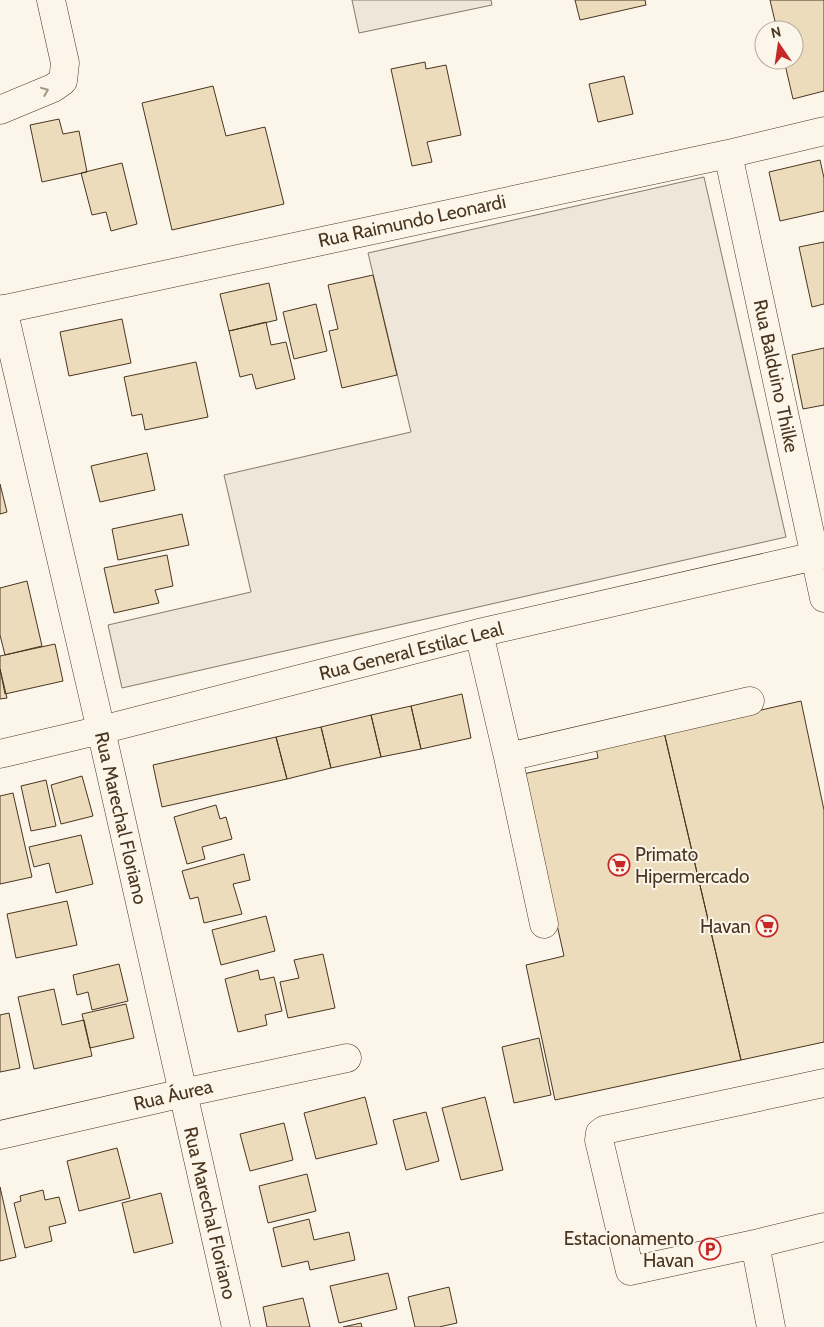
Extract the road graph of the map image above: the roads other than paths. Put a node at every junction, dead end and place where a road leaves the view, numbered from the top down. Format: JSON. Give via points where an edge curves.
{"nodes":[{"id":1,"x":51,"y":0,"type":"edge"},
{"id":2,"x":0,"y":110,"type":"edge"},
{"id":3,"x":824,"y":131,"type":"edge"},
{"id":4,"x":728,"y":154,"type":"junction"},
{"id":5,"x":2,"y":309,"type":"edge"},
{"id":6,"x":820,"y":555,"type":"edge"},
{"id":7,"x":824,"y":598,"type":"edge"},
{"id":8,"x":479,"y":633,"type":"junction"},
{"id":9,"x":750,"y":702,"type":"dead end"},
{"id":10,"x":101,"y":730,"type":"junction"},
{"id":11,"x":0,"y":754,"type":"edge"},
{"id":12,"x":508,"y":758,"type":"junction"},
{"id":13,"x":544,"y":924,"type":"dead end"},
{"id":14,"x":347,"y":1058,"type":"dead end"},
{"id":15,"x":824,"y":1083,"type":"edge"},
{"id":16,"x":183,"y":1093,"type":"junction"},
{"id":17,"x":0,"y":1135,"type":"edge"},
{"id":18,"x":824,"y":1227,"type":"edge"},
{"id":19,"x":755,"y":1244,"type":"junction"},
{"id":20,"x":236,"y":1327,"type":"edge"},
{"id":21,"x":772,"y":1327,"type":"edge"}],
"edges":[{"from":2,"to":1,"type":"street","one_way":true,"via":[[63,81],[65,63]]},
{"from":3,"to":4,"type":"street","name":"Rua Raimundo Leonardi"},
{"from":4,"to":5,"type":"street","name":"Rua Raimundo Leonardi"},
{"from":4,"to":6,"type":"street","name":"Rua Balduino Thilke"},
{"from":5,"to":10,"type":"street","name":"Rua Marechal Floriano"},
{"from":6,"to":7,"type":"street","name":"Rua Balduino Thilke"},
{"from":6,"to":8,"type":"street","name":"Rua General Estilac Leal"},
{"from":8,"to":10,"type":"street","name":"Rua General Estilac Leal"},
{"from":8,"to":12,"type":"street"},
{"from":9,"to":12,"type":"street"},
{"from":10,"to":11,"type":"street","name":"Rua General Estilac Leal"},
{"from":10,"to":16,"type":"street","name":"Rua Marechal Floriano"},
{"from":12,"to":13,"type":"street"},
{"from":14,"to":16,"type":"street","name":"Rua Áurea"},
{"from":15,"to":19,"type":"street","via":[[604,1130],[600,1134],[630,1271]]},
{"from":16,"to":17,"type":"street","name":"Rua Áurea"},
{"from":16,"to":20,"type":"street","name":"Rua Marechal Floriano"},
{"from":18,"to":19,"type":"street"},
{"from":19,"to":21,"type":"street"}]}
